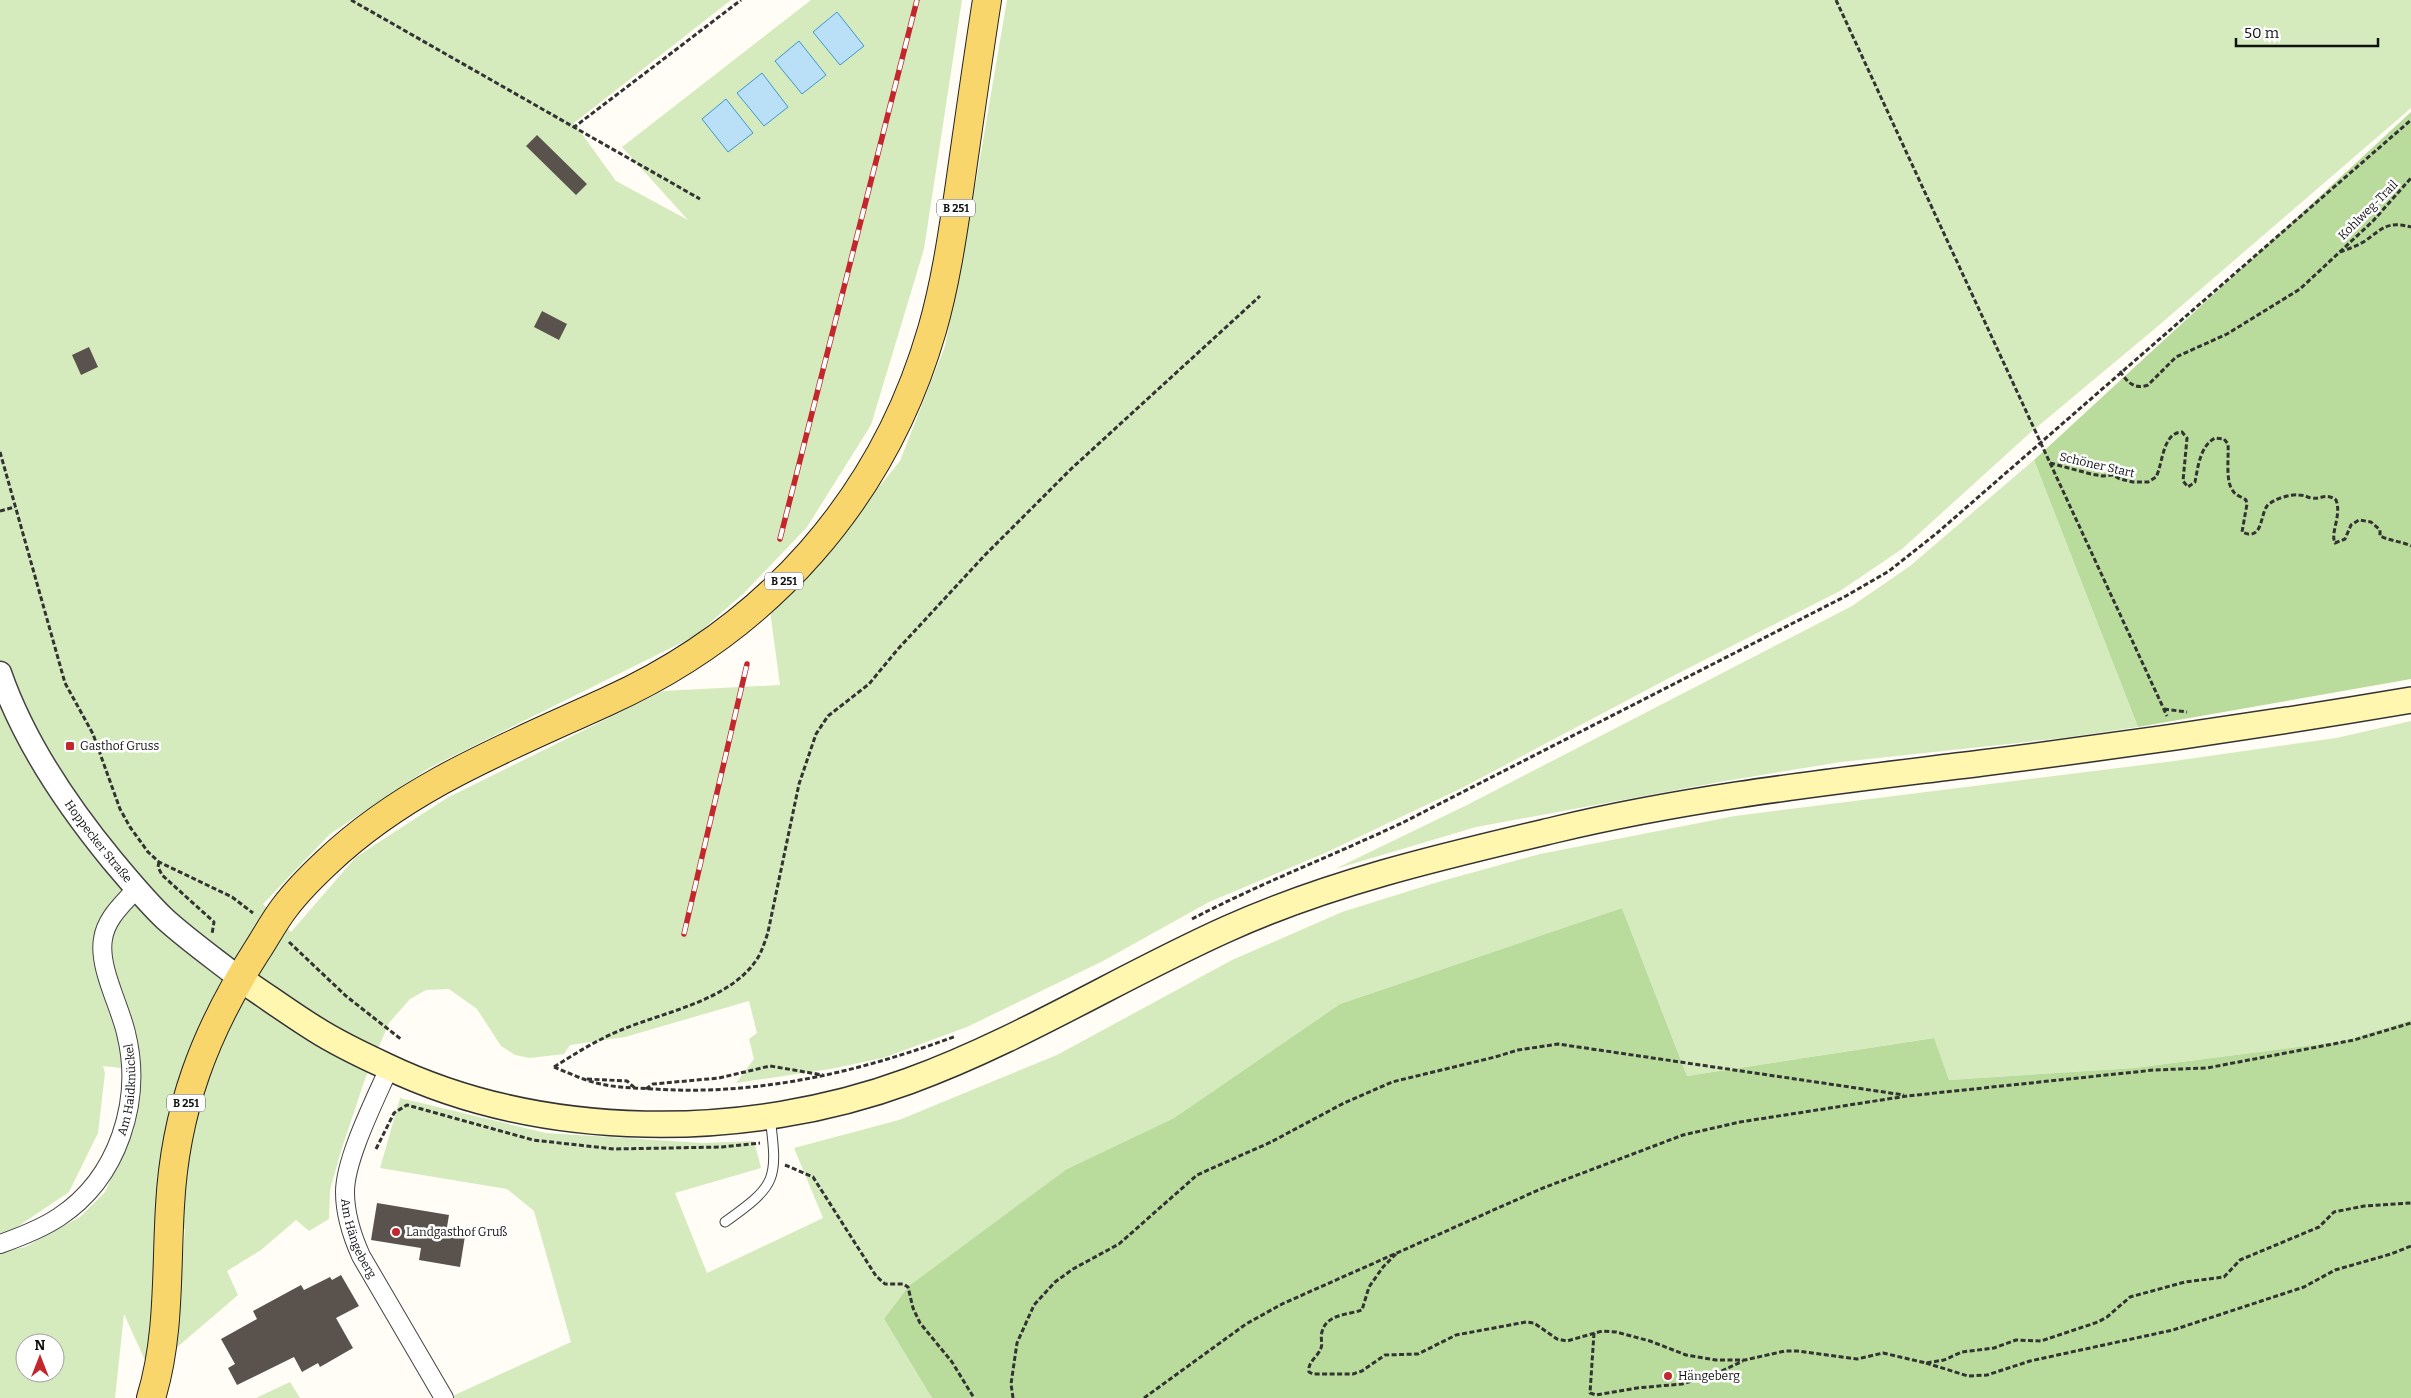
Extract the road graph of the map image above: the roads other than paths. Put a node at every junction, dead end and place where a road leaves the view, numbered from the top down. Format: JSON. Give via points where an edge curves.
{"nodes":[{"id":1,"x":987,"y":0,"type":"edge"},
{"id":2,"x":0,"y":673,"type":"edge"},
{"id":3,"x":2411,"y":700,"type":"edge"},
{"id":4,"x":136,"y":889,"type":"junction"},
{"id":5,"x":239,"y":978,"type":"junction"},
{"id":6,"x":388,"y":1068,"type":"junction"},
{"id":7,"x":771,"y":1129,"type":"junction"},
{"id":8,"x":724,"y":1222,"type":"dead end"},
{"id":9,"x":0,"y":1244,"type":"edge"},
{"id":10,"x":151,"y":1398,"type":"edge"},
{"id":11,"x":444,"y":1398,"type":"edge"}],
"edges":[{"from":1,"to":5,"type":"main road","number":"B 251","via":[[948,263],[933,328],[890,437],[848,508],[808,558],[760,605],[713,642],[611,700],[473,762],[368,826],[285,906]]},
{"from":2,"to":4,"type":"street","name":"Hoppecker Straße","via":[[24,729],[47,771]]},
{"from":3,"to":7,"type":"main road","via":[[2177,737],[1649,809],[1422,863],[1319,892],[1225,930],[1031,1026],[909,1081]]},
{"from":4,"to":5,"type":"street","name":"Hoppecker Straße","via":[[165,919]]},
{"from":4,"to":9,"type":"street","name":"Am Haidknückel","via":[[109,922],[102,948],[132,1065],[129,1104],[119,1142],[97,1180],[68,1211]]},
{"from":5,"to":6,"type":"main road","via":[[318,1031]]},
{"from":5,"to":10,"type":"main road","number":"B 251","via":[[204,1046],[178,1135],[170,1206],[163,1342]]},
{"from":6,"to":7,"type":"main road","via":[[463,1095],[577,1119]]},
{"from":6,"to":11,"type":"street","name":"Am Hängeberg","via":[[353,1156],[345,1192],[349,1220],[356,1244]]},
{"from":7,"to":8,"type":"lane","via":[[774,1167],[768,1184],[755,1200]]}]}
